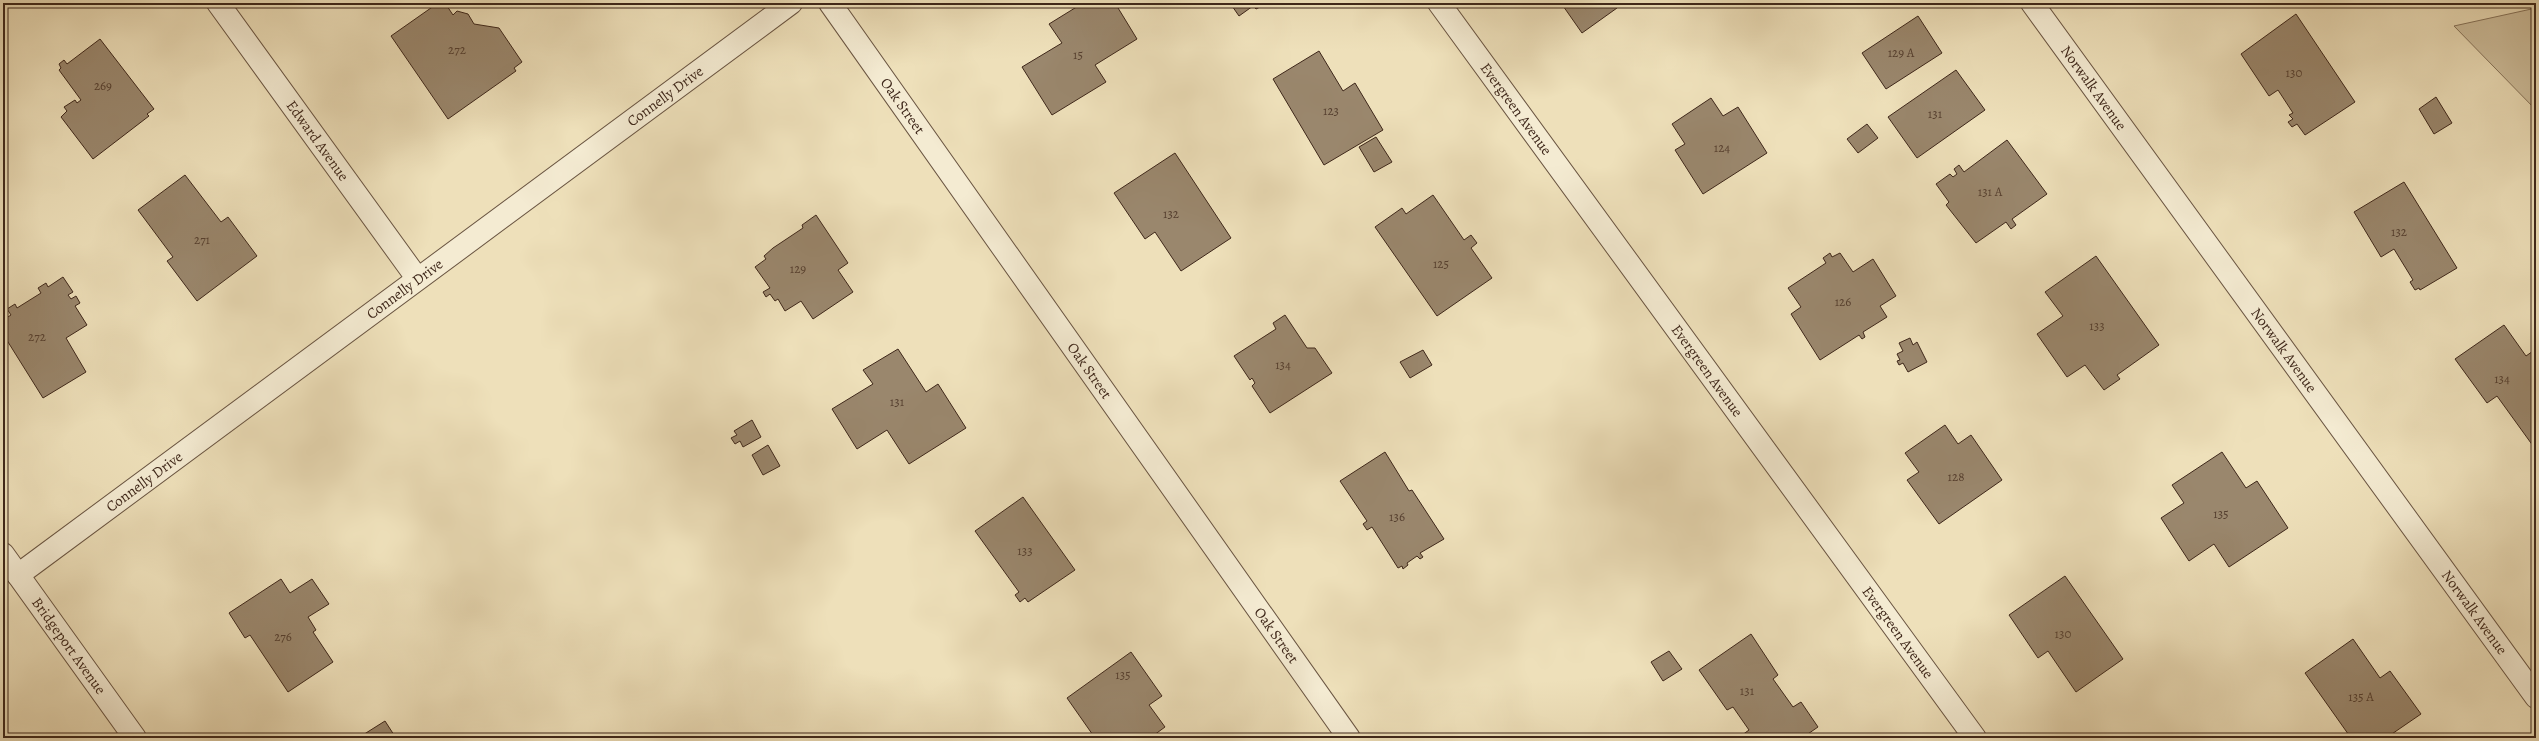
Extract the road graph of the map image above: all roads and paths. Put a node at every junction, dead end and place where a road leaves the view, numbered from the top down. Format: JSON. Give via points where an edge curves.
{"nodes":[{"id":1,"x":218,"y":3,"type":"edge"},
{"id":2,"x":791,"y":3,"type":"edge"},
{"id":3,"x":830,"y":3,"type":"edge"},
{"id":4,"x":1439,"y":3,"type":"edge"},
{"id":5,"x":2032,"y":3,"type":"edge"},
{"id":6,"x":417,"y":278,"type":"junction"},
{"id":7,"x":3,"y":554,"type":"edge"},
{"id":8,"x":18,"y":575,"type":"junction"},
{"id":9,"x":2536,"y":697,"type":"edge"},
{"id":10,"x":135,"y":738,"type":"edge"},
{"id":11,"x":1349,"y":738,"type":"edge"},
{"id":12,"x":1975,"y":738,"type":"edge"}],
"edges":[{"from":1,"to":6,"type":"street","name":"Edward Avenue"},
{"from":2,"to":6,"type":"street","name":"Connelly Drive"},
{"from":3,"to":11,"type":"street","name":"Oak Street"},
{"from":4,"to":12,"type":"street","name":"Evergreen Avenue"},
{"from":5,"to":9,"type":"street","name":"Norwalk Avenue"},
{"from":6,"to":8,"type":"street","name":"Connelly Drive"},
{"from":7,"to":8,"type":"street","name":"Bridgeport Avenue"},
{"from":8,"to":10,"type":"street","name":"Bridgeport Avenue"}]}
